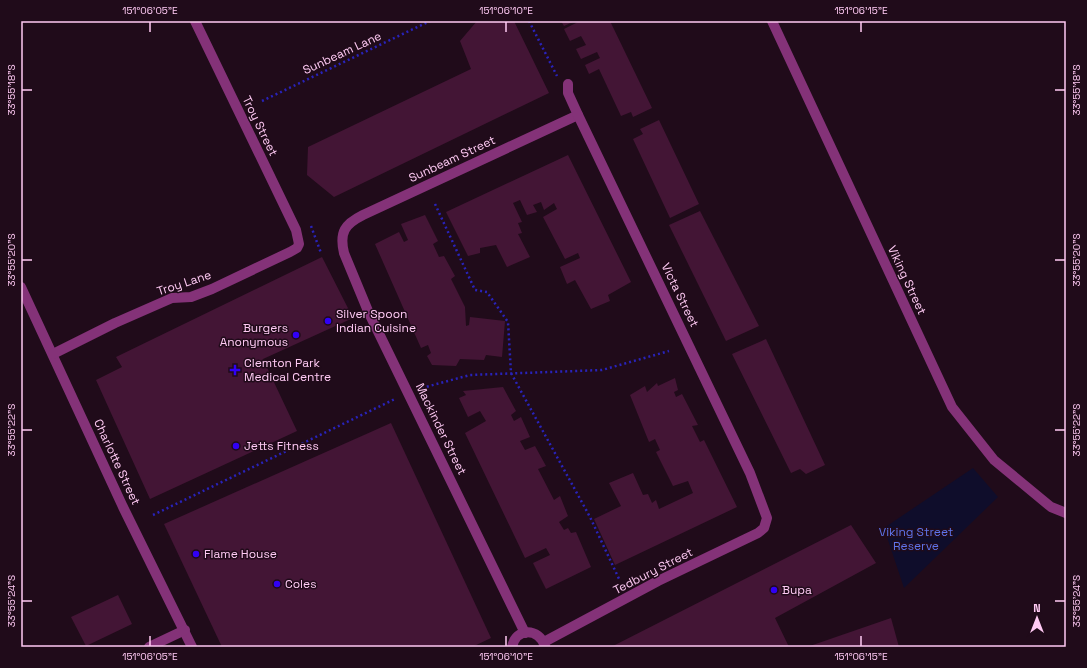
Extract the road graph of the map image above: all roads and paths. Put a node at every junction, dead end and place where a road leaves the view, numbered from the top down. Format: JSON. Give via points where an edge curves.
{"nodes":[{"id":1,"x":195,"y":21,"type":"edge"},
{"id":2,"x":430,"y":21,"type":"edge"},
{"id":3,"x":529,"y":21,"type":"edge"},
{"id":4,"x":772,"y":21,"type":"edge"},
{"id":5,"x":559,"y":80,"type":"dead end"},
{"id":6,"x":568,"y":84,"type":"dead end"},
{"id":7,"x":262,"y":101,"type":"dead end"},
{"id":8,"x":578,"y":115,"type":"junction"},
{"id":9,"x":435,"y":204,"type":"dead end"},
{"id":10,"x":310,"y":223,"type":"dead end"},
{"id":11,"x":342,"y":234,"type":"joint"},
{"id":12,"x":299,"y":244,"type":"joint"},
{"id":13,"x":321,"y":253,"type":"dead end"},
{"id":14,"x":21,"y":287,"type":"edge"},
{"id":15,"x":669,"y":351,"type":"dead end"},
{"id":16,"x":53,"y":354,"type":"junction"},
{"id":17,"x":511,"y":373,"type":"junction"},
{"id":18,"x":409,"y":392,"type":"junction"},
{"id":19,"x":1066,"y":513,"type":"edge"},
{"id":20,"x":153,"y":515,"type":"dead end"},
{"id":21,"x":767,"y":518,"type":"joint"},
{"id":22,"x":620,"y":581,"type":"dead end"},
{"id":23,"x":185,"y":630,"type":"junction"},
{"id":24,"x":525,"y":633,"type":"junction"},
{"id":25,"x":544,"y":644,"type":"edge"},
{"id":26,"x":149,"y":647,"type":"edge"},
{"id":27,"x":192,"y":647,"type":"edge"},
{"id":28,"x":512,"y":647,"type":"edge"}],
"edges":[{"from":1,"to":12,"type":"street","name":"Troy Street","via":[[296,230]]},
{"from":2,"to":7,"type":"path","name":"Sunbeam Lane"},
{"from":3,"to":5,"type":"path"},
{"from":4,"to":19,"type":"street","name":"Viking Street","via":[[952,407],[994,460],[1051,507]]},
{"from":6,"to":8,"type":"street","name":"Victa Street","via":[[568,93]]},
{"from":8,"to":11,"type":"street","name":"Sunbeam Street","via":[[363,214],[350,223]]},
{"from":8,"to":21,"type":"street","name":"Victa Street","via":[[750,473]]},
{"from":9,"to":17,"type":"path","via":[[475,290],[487,292],[508,322]]},
{"from":10,"to":13,"type":"path"},
{"from":11,"to":18,"type":"street","name":"Mackinder Street","via":[[344,253],[365,304]]},
{"from":12,"to":16,"type":"street","name":"Troy Lane","via":[[290,252],[212,289],[191,297],[172,298]]},
{"from":14,"to":16,"type":"street","name":"Charlotte Street"},
{"from":15,"to":17,"type":"path","via":[[602,370]]},
{"from":16,"to":23,"type":"street","name":"Charlotte Street","via":[[123,507]]},
{"from":17,"to":18,"type":"path","via":[[470,375]]},
{"from":17,"to":22,"type":"path","via":[[590,517]]},
{"from":18,"to":20,"type":"path"},
{"from":18,"to":24,"type":"street","name":"Mackinder Street"},
{"from":21,"to":25,"type":"street","name":"Tedbury Street","via":[[764,528],[758,533],[658,581]]},
{"from":23,"to":26,"type":"street"},
{"from":23,"to":27,"type":"street","name":"Charlotte Street"},
{"from":24,"to":25,"type":"street","via":[[536,634]]},
{"from":24,"to":28,"type":"street","via":[[515,638]]}]}
